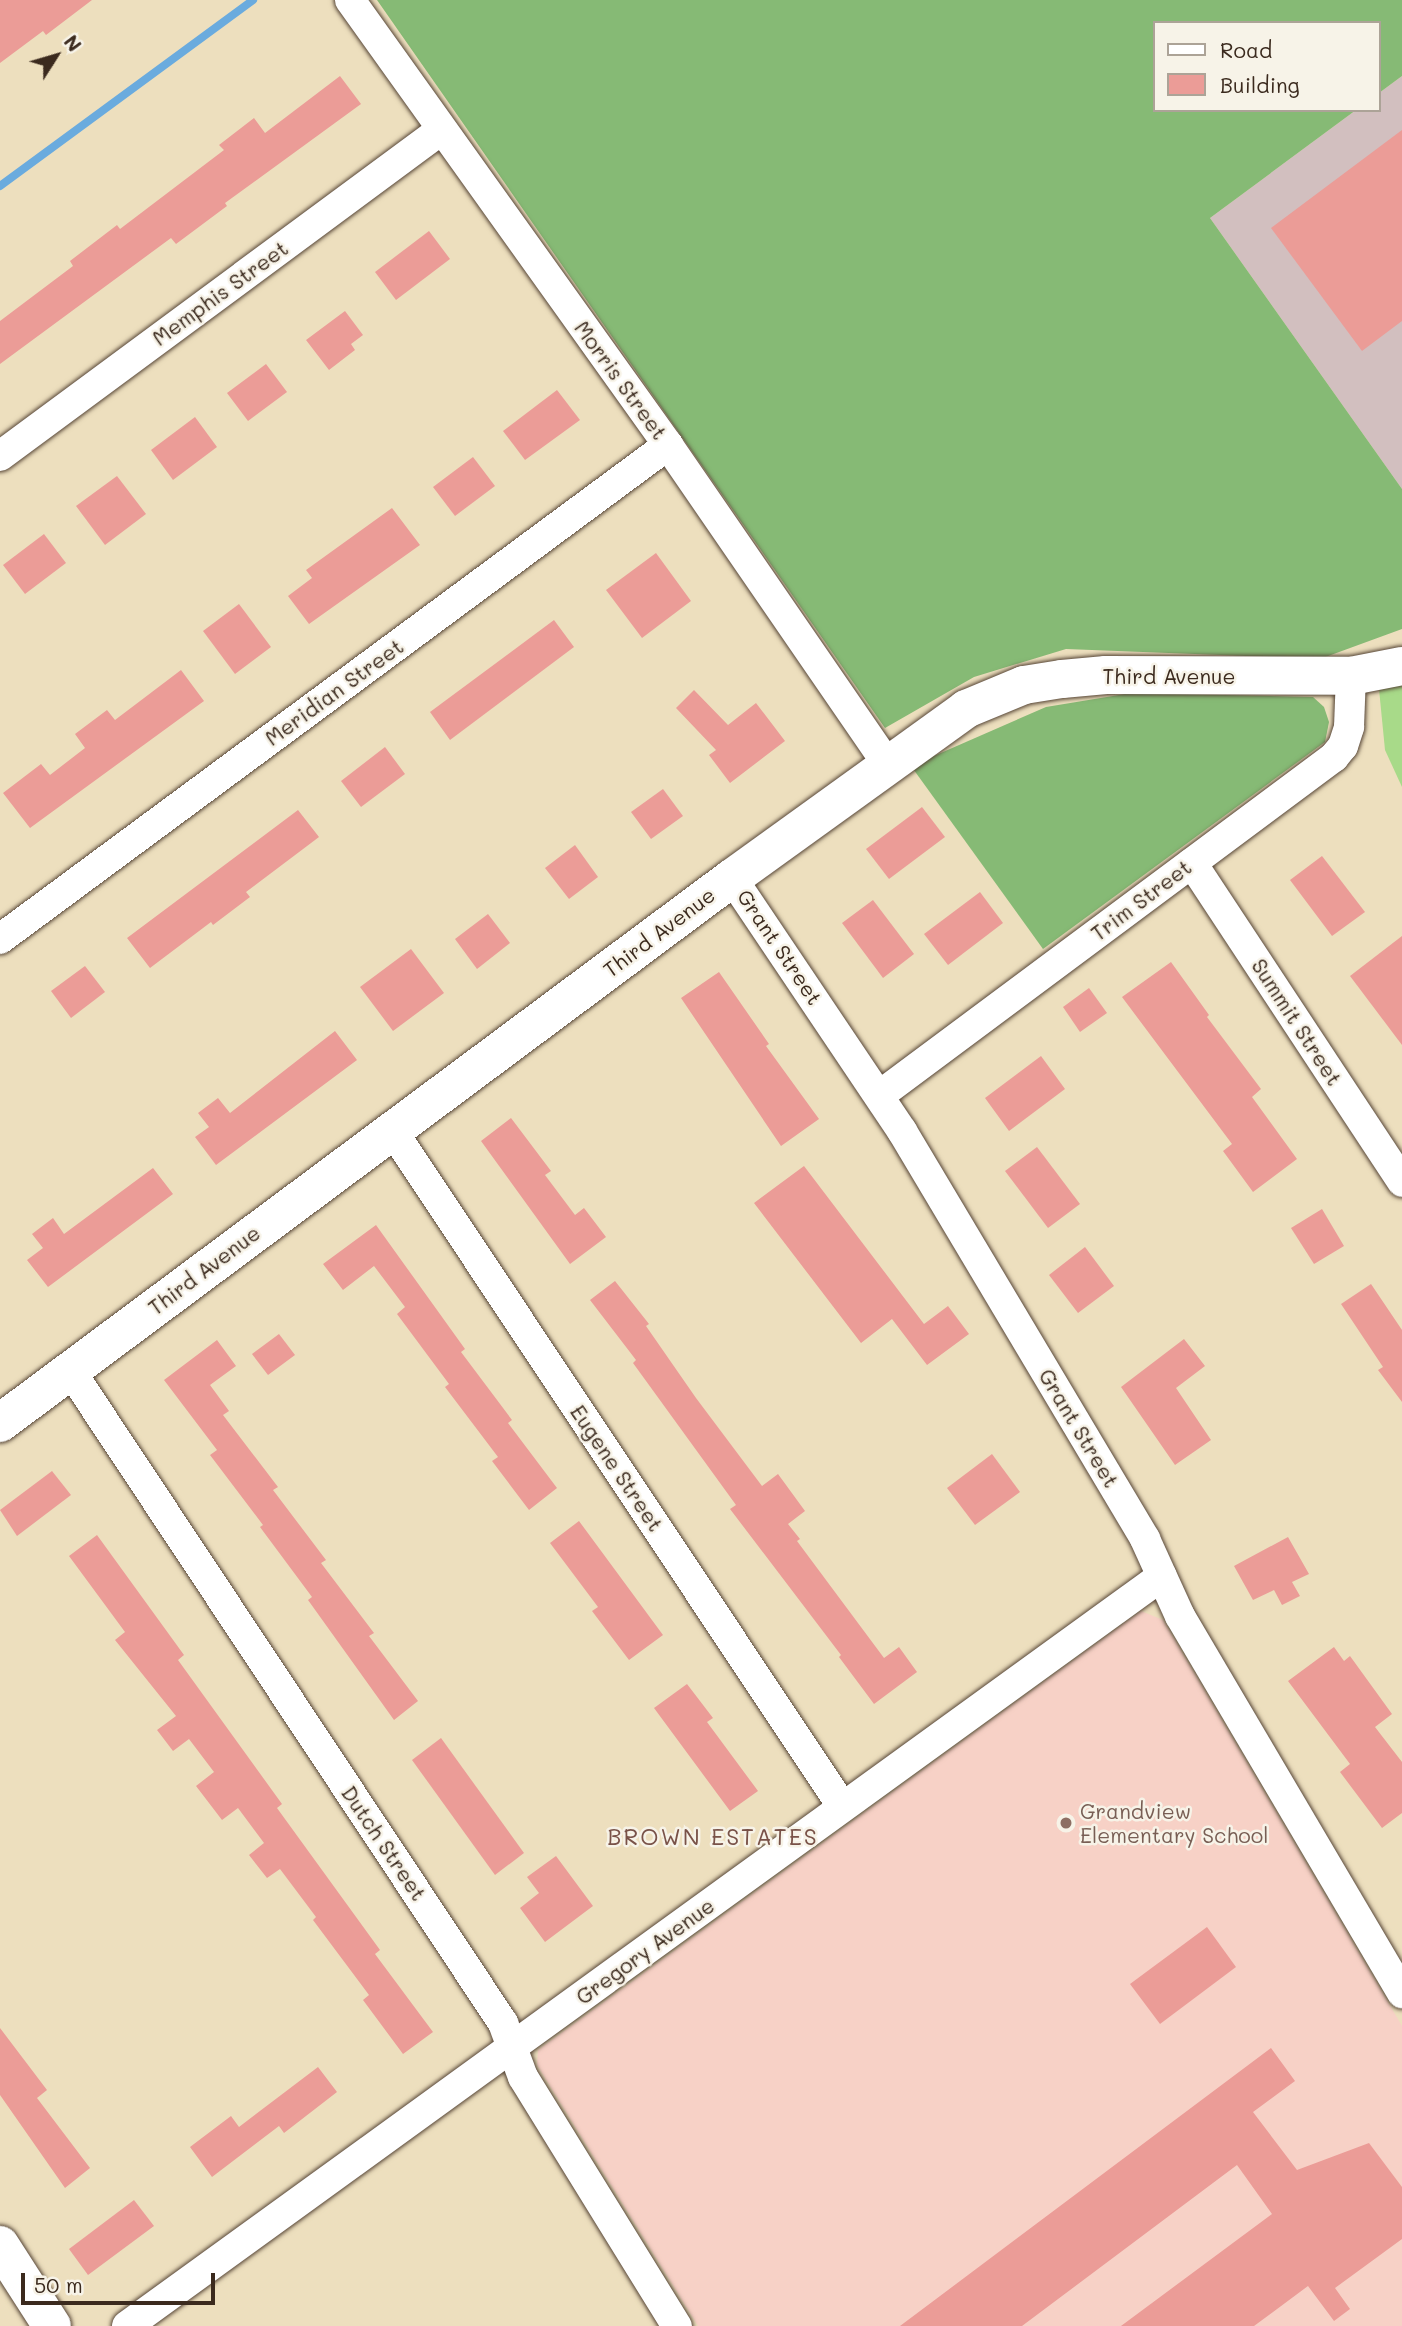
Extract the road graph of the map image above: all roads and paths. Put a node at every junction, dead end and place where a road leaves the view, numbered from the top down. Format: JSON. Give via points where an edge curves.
{"nodes":[{"id":1,"x":350,"y":0,"type":"edge"},
{"id":2,"x":441,"y":130,"type":"junction"},
{"id":3,"x":668,"y":445,"type":"junction"},
{"id":4,"x":0,"y":456,"type":"edge"},
{"id":5,"x":1402,"y":666,"type":"edge"},
{"id":6,"x":1350,"y":676,"type":"junction"},
{"id":7,"x":887,"y":764,"type":"junction"},
{"id":8,"x":1192,"y":863,"type":"junction"},
{"id":9,"x":732,"y":878,"type":"junction"},
{"id":10,"x":0,"y":939,"type":"edge"},
{"id":11,"x":880,"y":1095,"type":"junction"},
{"id":12,"x":392,"y":1130,"type":"junction"},
{"id":13,"x":1402,"y":1182,"type":"edge"},
{"id":14,"x":70,"y":1370,"type":"junction"},
{"id":15,"x":0,"y":1423,"type":"edge"},
{"id":16,"x":1162,"y":1576,"type":"junction"},
{"id":17,"x":842,"y":1806,"type":"junction"},
{"id":18,"x":1402,"y":1993,"type":"edge"},
{"id":19,"x":513,"y":2048,"type":"junction"},
{"id":20,"x":2,"y":2252,"type":"edge"},
{"id":21,"x":52,"y":2326,"type":"edge"},
{"id":22,"x":128,"y":2326,"type":"edge"},
{"id":23,"x":677,"y":2326,"type":"edge"}],
"edges":[{"from":1,"to":2,"type":"street","name":"Morris Street"},
{"from":2,"to":3,"type":"street","name":"Morris Street"},
{"from":2,"to":4,"type":"street","name":"Memphis Street"},
{"from":3,"to":7,"type":"street","name":"Morris Street"},
{"from":3,"to":10,"type":"street","name":"Meridian Street"},
{"from":5,"to":6,"type":"street","name":"Third Avenue"},
{"from":6,"to":7,"type":"street","name":"Third Avenue","via":[[1106,675],[1024,685],[966,709]]},
{"from":6,"to":8,"type":"street","name":"Trim Street","via":[[1349,727],[1334,757]]},
{"from":7,"to":9,"type":"street","name":"Third Avenue"},
{"from":8,"to":11,"type":"street","name":"Trim Street"},
{"from":8,"to":13,"type":"street","name":"Summit Street"},
{"from":9,"to":11,"type":"street","name":"Grant Street"},
{"from":9,"to":12,"type":"street","name":"Third Avenue"},
{"from":11,"to":16,"type":"street","name":"Grant Street","via":[[1145,1539]]},
{"from":12,"to":14,"type":"street","name":"Third Avenue"},
{"from":12,"to":17,"type":"street","name":"Eugene Street"},
{"from":14,"to":15,"type":"street","name":"Third Avenue"},
{"from":14,"to":19,"type":"street","name":"Dutch Street","via":[[503,2023]]},
{"from":16,"to":17,"type":"street","name":"Gregory Avenue"},
{"from":16,"to":18,"type":"street","name":"Grant Street","via":[[1180,1616]]},
{"from":17,"to":19,"type":"street","name":"Gregory Avenue"},
{"from":19,"to":22,"type":"street","name":"Gregory Avenue"},
{"from":19,"to":23,"type":"street","name":"Dutch Street","via":[[523,2077]]},
{"from":20,"to":21,"type":"street"}]}
